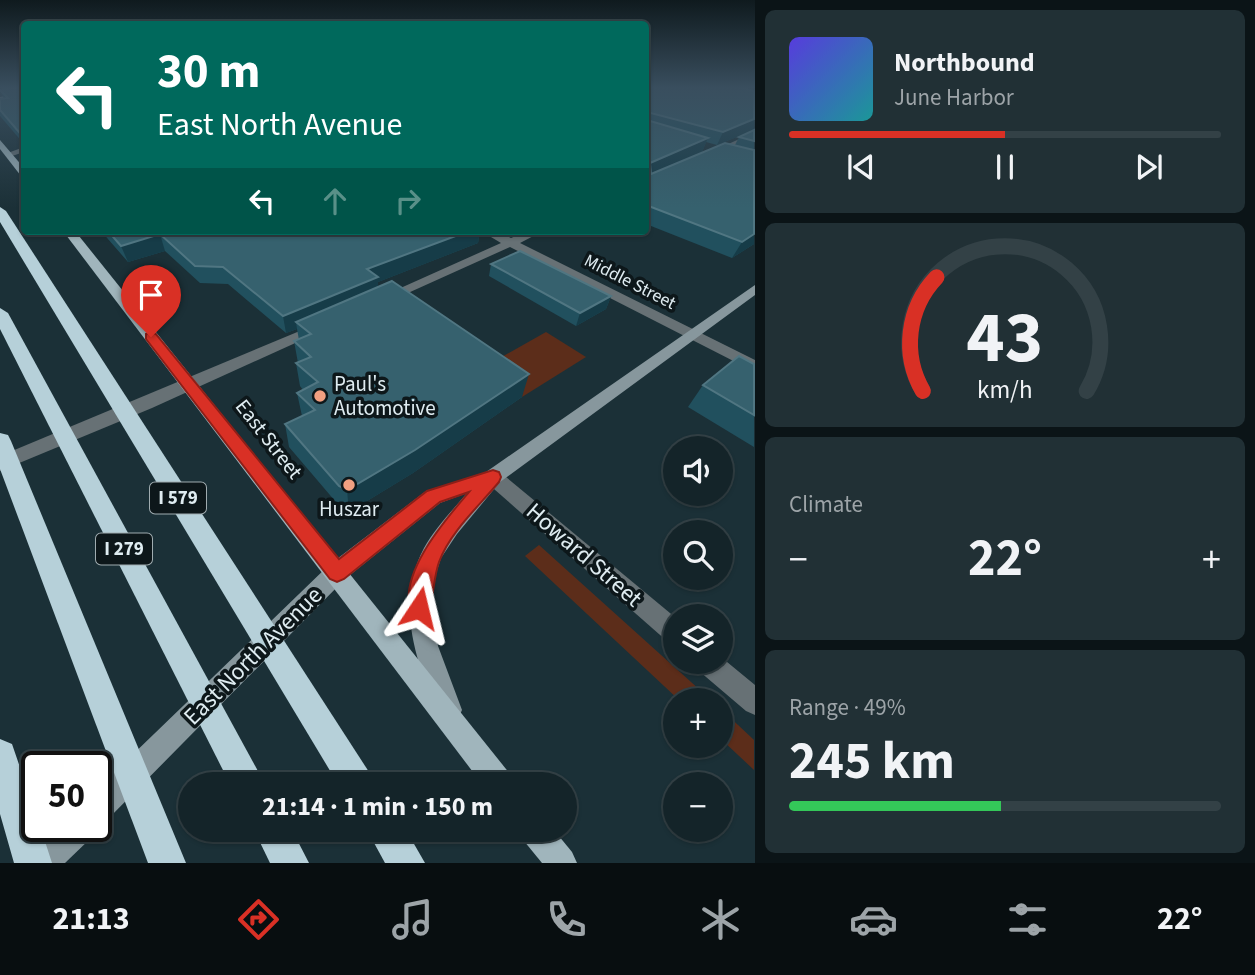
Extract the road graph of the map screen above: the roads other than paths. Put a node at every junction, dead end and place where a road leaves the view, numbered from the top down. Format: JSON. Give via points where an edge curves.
{"nodes":[{"id":1,"x":754,"y":135,"type":"edge"},
{"id":2,"x":0,"y":143,"type":"edge"},
{"id":3,"x":702,"y":147,"type":"edge"},
{"id":4,"x":21,"y":151,"type":"edge"},
{"id":5,"x":717,"y":151,"type":"junction"},
{"id":6,"x":9,"y":154,"type":"junction"},
{"id":7,"x":737,"y":157,"type":"edge"},
{"id":8,"x":695,"y":161,"type":"edge"},
{"id":9,"x":21,"y":170,"type":"edge"},
{"id":10,"x":0,"y":211,"type":"edge"},
{"id":11,"x":77,"y":235,"type":"edge"},
{"id":12,"x":495,"y":235,"type":"edge"},
{"id":13,"x":528,"y":235,"type":"edge"},
{"id":14,"x":510,"y":243,"type":"junction"},
{"id":15,"x":754,"y":289,"type":"edge"},
{"id":16,"x":372,"y":304,"type":"edge"},
{"id":17,"x":0,"y":313,"type":"edge"},
{"id":18,"x":336,"y":320,"type":"edge"},
{"id":19,"x":691,"y":335,"type":"junction"},
{"id":20,"x":754,"y":366,"type":"edge"},
{"id":21,"x":189,"y":385,"type":"junction"},
{"id":22,"x":0,"y":441,"type":"edge"},
{"id":23,"x":0,"y":464,"type":"edge"},
{"id":24,"x":493,"y":477,"type":"junction"},
{"id":25,"x":337,"y":572,"type":"junction"},
{"id":26,"x":663,"y":623,"type":"edge"},
{"id":27,"x":722,"y":674,"type":"edge"},
{"id":28,"x":754,"y":702,"type":"edge"},
{"id":29,"x":455,"y":727,"type":"junction"},
{"id":30,"x":0,"y":756,"type":"edge"},
{"id":31,"x":242,"y":772,"type":"edge"},
{"id":32,"x":350,"y":772,"type":"edge"},
{"id":33,"x":491,"y":772,"type":"edge"},
{"id":34,"x":112,"y":795,"type":"edge"},
{"id":35,"x":65,"y":842,"type":"edge"},
{"id":36,"x":279,"y":842,"type":"edge"},
{"id":37,"x":393,"y":842,"type":"edge"},
{"id":38,"x":544,"y":842,"type":"edge"},
{"id":39,"x":33,"y":863,"type":"edge"},
{"id":40,"x":43,"y":863,"type":"edge"},
{"id":41,"x":167,"y":863,"type":"edge"},
{"id":42,"x":290,"y":863,"type":"edge"},
{"id":43,"x":406,"y":863,"type":"edge"},
{"id":44,"x":561,"y":863,"type":"edge"}],
"edges":[{"from":1,"to":5,"type":"street"},
{"from":2,"to":6,"type":"main road"},
{"from":3,"to":5,"type":"street"},
{"from":4,"to":6,"type":"street"},
{"from":5,"to":7,"type":"street"},
{"from":5,"to":8,"type":"street"},
{"from":6,"to":9,"type":"main road"},
{"from":10,"to":32,"type":"highway","number":"I 579"},
{"from":11,"to":21,"type":"main road","name":"East Street"},
{"from":12,"to":14,"type":"street","name":"Middle Street"},
{"from":13,"to":14,"type":"street"},
{"from":14,"to":16,"type":"street"},
{"from":14,"to":19,"type":"street","name":"Middle Street"},
{"from":15,"to":19,"type":"main road","name":"East North Avenue"},
{"from":17,"to":31,"type":"highway","number":"I 279"},
{"from":18,"to":21,"type":"street"},
{"from":19,"to":20,"type":"street","name":"Middle Street"},
{"from":19,"to":24,"type":"main road","name":"East North Avenue"},
{"from":21,"to":23,"type":"street"},
{"from":21,"to":25,"type":"main road","name":"East Street"},
{"from":22,"to":41,"type":"highway"},
{"from":24,"to":25,"type":"main road","name":"East North Avenue","via":[[433,497]]},
{"from":24,"to":26,"type":"street","name":"Howard Street"},
{"from":24,"to":29,"type":"main road","name":"East North Avenue","via":[[432,554],[422,583],[419,608],[426,646]]},
{"from":25,"to":29,"type":"main road","name":"East Street"},
{"from":25,"to":34,"type":"main road","name":"East North Avenue"},
{"from":27,"to":28,"type":"street"},
{"from":29,"to":33,"type":"main road","name":"East Street"},
{"from":30,"to":39,"type":"highway"},
{"from":35,"to":40,"type":"main road"},
{"from":36,"to":42,"type":"highway"},
{"from":37,"to":43,"type":"highway"},
{"from":38,"to":44,"type":"main road"}]}
